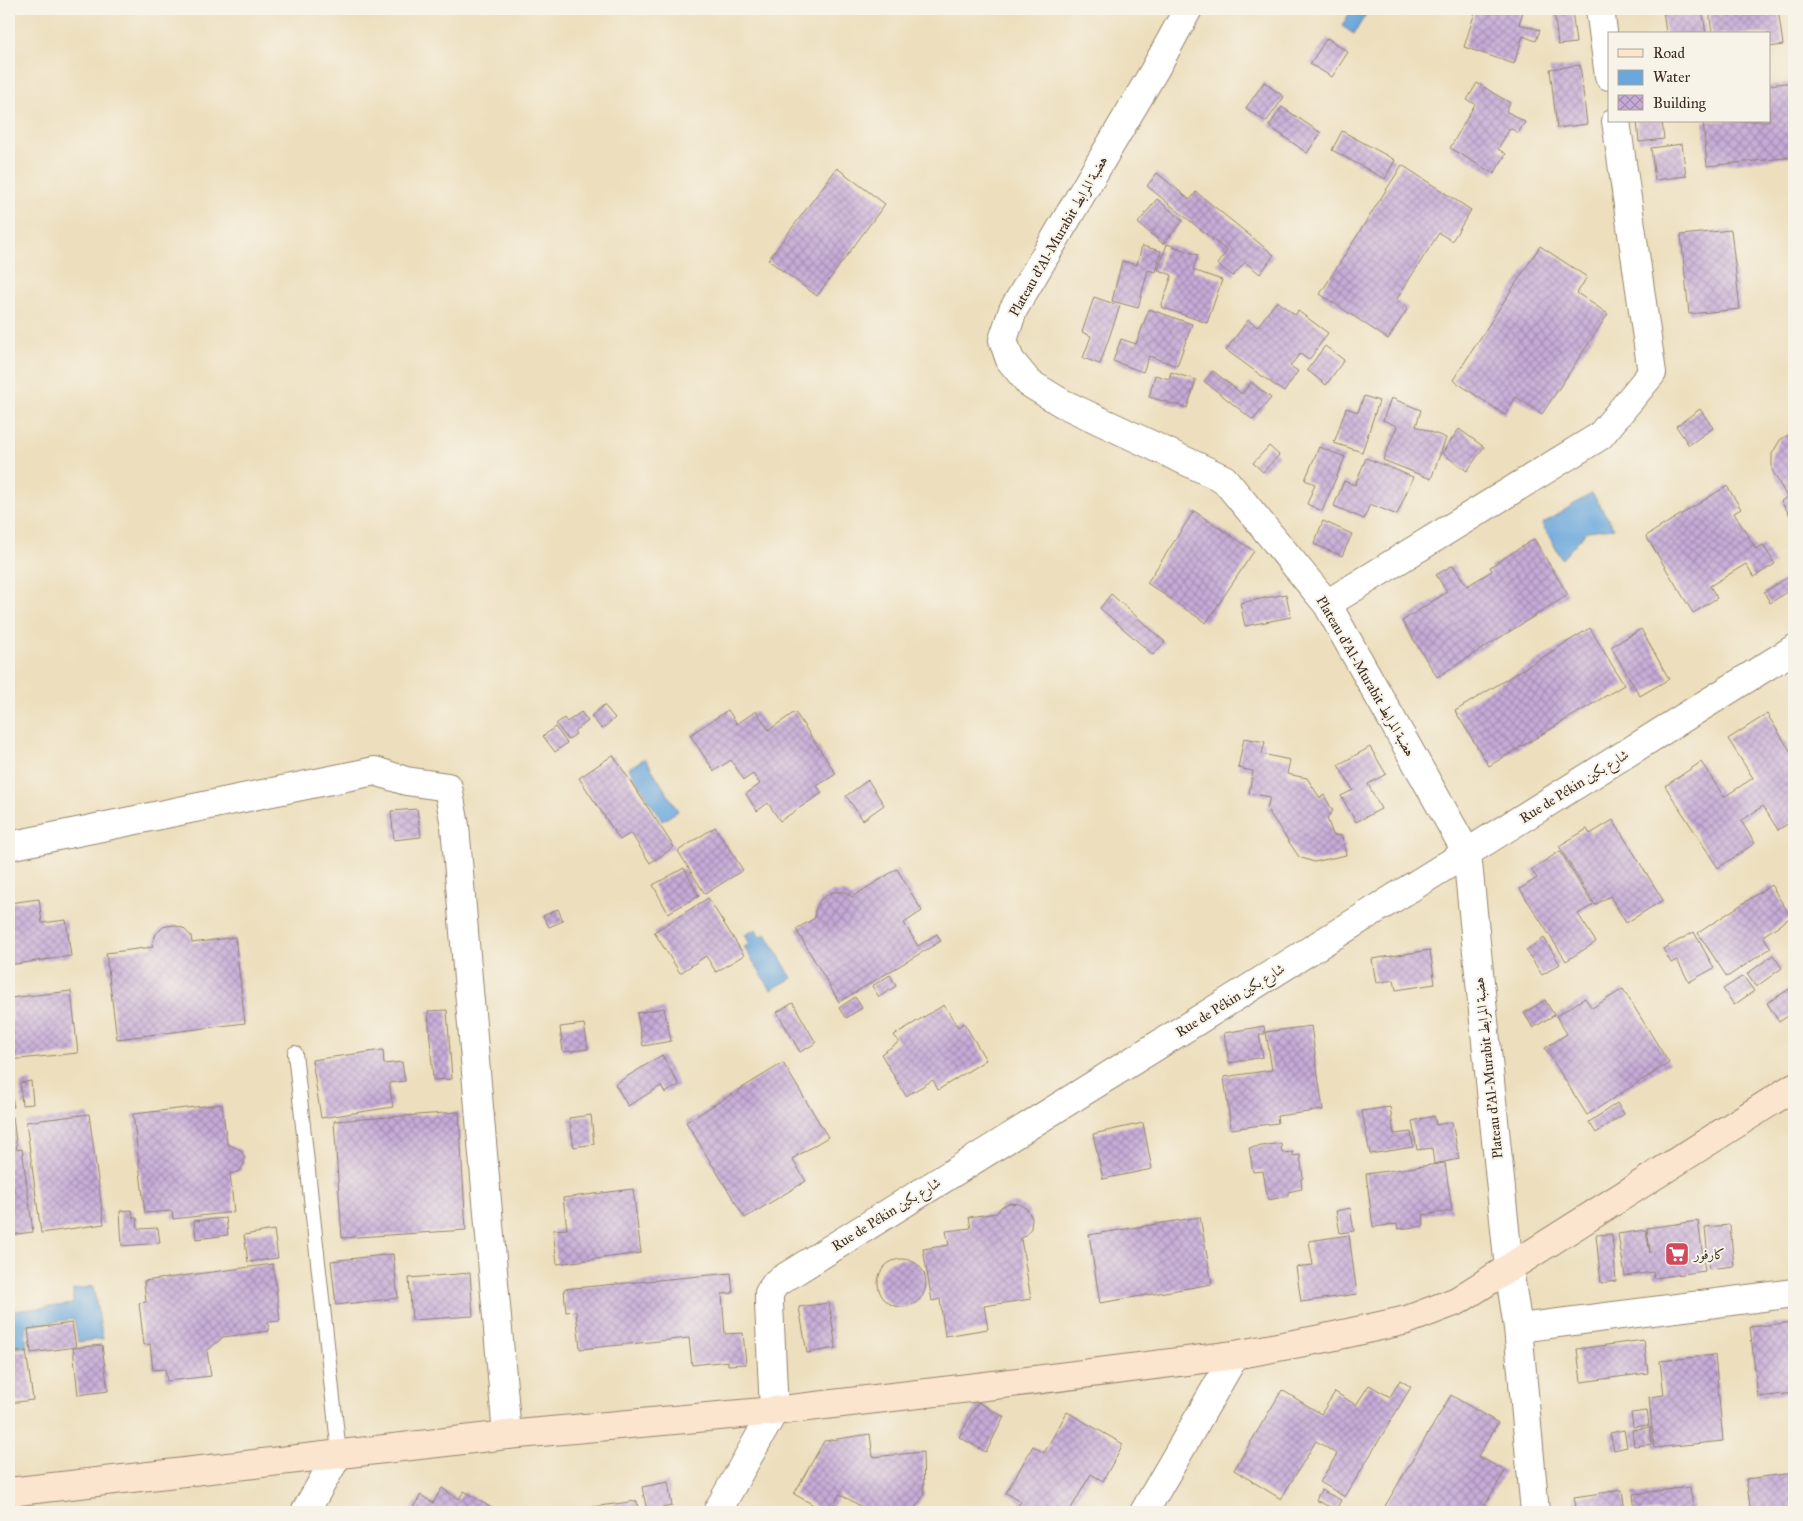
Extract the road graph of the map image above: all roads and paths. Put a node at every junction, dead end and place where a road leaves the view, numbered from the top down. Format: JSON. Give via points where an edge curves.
{"nodes":[{"id":1,"x":1188,"y":9,"type":"edge"},
{"id":2,"x":1600,"y":9,"type":"edge"},
{"id":3,"x":1608,"y":69,"type":"edge"},
{"id":4,"x":1616,"y":122,"type":"edge"},
{"id":5,"x":1327,"y":604,"type":"junction"},
{"id":6,"x":1794,"y":649,"type":"edge"},
{"id":7,"x":9,"y":846,"type":"edge"},
{"id":8,"x":1467,"y":853,"type":"junction"},
{"id":9,"x":294,"y":1053,"type":"dead end"},
{"id":10,"x":1794,"y":1087,"type":"edge"},
{"id":11,"x":1508,"y":1269,"type":"junction"},
{"id":12,"x":1794,"y":1293,"type":"edge"},
{"id":13,"x":1518,"y":1328,"type":"junction"},
{"id":14,"x":1236,"y":1355,"type":"junction"},
{"id":15,"x":774,"y":1410,"type":"junction"},
{"id":16,"x":507,"y":1435,"type":"junction"},
{"id":17,"x":339,"y":1453,"type":"junction"},
{"id":18,"x":9,"y":1492,"type":"edge"},
{"id":19,"x":305,"y":1512,"type":"edge"},
{"id":20,"x":716,"y":1512,"type":"edge"},
{"id":21,"x":1144,"y":1512,"type":"edge"},
{"id":22,"x":1535,"y":1512,"type":"edge"}],
"edges":[{"from":1,"to":5,"type":"street","name":"Plateau d'Al-Murabit هضبة المرابط","via":[[1013,310],[1003,340],[1010,360],[1029,383],[1062,403],[1224,479]]},
{"from":2,"to":3,"type":"street"},
{"from":4,"to":5,"type":"street","via":[[1652,373],[1600,436]]},
{"from":5,"to":8,"type":"street","name":"Plateau d'Al-Murabit هضبة المرابط"},
{"from":6,"to":8,"type":"street","name":"Rue de Pékin شارع بكين"},
{"from":7,"to":16,"type":"street","via":[[375,771],[406,781],[448,787]]},
{"from":8,"to":11,"type":"street","name":"Plateau d'Al-Murabit هضبة المرابط"},
{"from":8,"to":15,"type":"street","name":"Rue de Pékin شارع بكين","via":[[776,1283],[769,1293]]},
{"from":9,"to":17,"type":"lane"},
{"from":10,"to":11,"type":"street"},
{"from":11,"to":13,"type":"street","name":"Plateau d'Al-Murabit هضبة المرابط"},
{"from":11,"to":14,"type":"street","via":[[1457,1300],[1407,1320]]},
{"from":12,"to":13,"type":"street"},
{"from":13,"to":22,"type":"street","name":"Plateau d'Al-Murabit هضبة المرابط"},
{"from":14,"to":15,"type":"street"},
{"from":14,"to":21,"type":"street"},
{"from":15,"to":16,"type":"street"},
{"from":15,"to":20,"type":"street"},
{"from":16,"to":17,"type":"street"},
{"from":17,"to":18,"type":"street"},
{"from":17,"to":19,"type":"street"}]}
